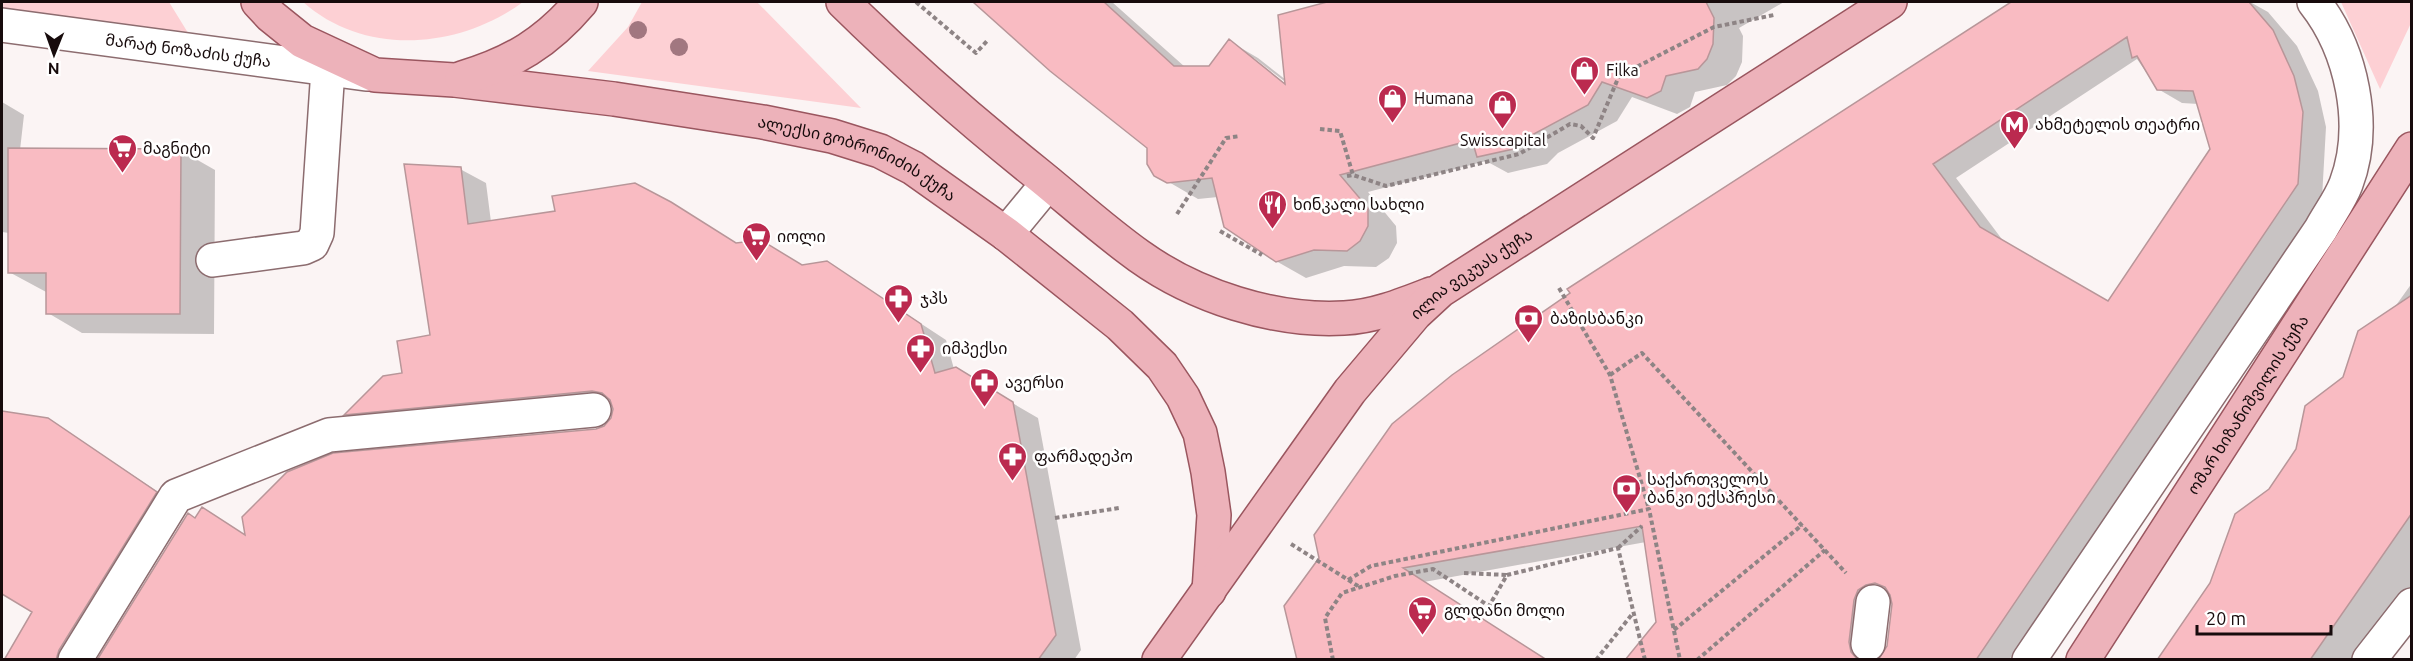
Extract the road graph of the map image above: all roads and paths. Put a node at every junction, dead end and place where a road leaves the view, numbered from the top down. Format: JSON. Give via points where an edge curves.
{"nodes":[{"id":1,"x":258,"y":2,"type":"edge"},
{"id":2,"x":581,"y":2,"type":"edge"},
{"id":3,"x":843,"y":2,"type":"edge"},
{"id":4,"x":916,"y":2,"type":"edge"},
{"id":5,"x":1890,"y":2,"type":"edge"},
{"id":6,"x":2314,"y":2,"type":"edge"},
{"id":7,"x":1774,"y":15,"type":"dead end"},
{"id":8,"x":2,"y":25,"type":"edge"},
{"id":9,"x":988,"y":40,"type":"dead end"},
{"id":10,"x":328,"y":69,"type":"junction"},
{"id":11,"x":375,"y":75,"type":"junction"},
{"id":12,"x":454,"y":80,"type":"junction"},
{"id":13,"x":1320,"y":129,"type":"dead end"},
{"id":14,"x":1240,"y":136,"type":"dead end"},
{"id":15,"x":2412,"y":149,"type":"edge"},
{"id":16,"x":1353,"y":175,"type":"junction"},
{"id":17,"x":1347,"y":176,"type":"dead end"},
{"id":18,"x":1048,"y":183,"type":"junction"},
{"id":19,"x":1177,"y":214,"type":"dead end"},
{"id":20,"x":1220,"y":231,"type":"dead end"},
{"id":21,"x":1006,"y":234,"type":"junction"},
{"id":22,"x":1262,"y":255,"type":"dead end"},
{"id":23,"x":213,"y":260,"type":"dead end"},
{"id":24,"x":1559,"y":288,"type":"dead end"},
{"id":25,"x":1441,"y":290,"type":"junction"},
{"id":26,"x":1610,"y":375,"type":"junction"},
{"id":27,"x":594,"y":410,"type":"dead end"},
{"id":28,"x":1119,"y":508,"type":"dead end"},
{"id":29,"x":1649,"y":509,"type":"junction"},
{"id":30,"x":1055,"y":518,"type":"dead end"},
{"id":31,"x":1802,"y":525,"type":"junction"},
{"id":32,"x":1642,"y":526,"type":"dead end"},
{"id":33,"x":1290,"y":543,"type":"dead end"},
{"id":34,"x":1618,"y":548,"type":"junction"},
{"id":35,"x":1825,"y":550,"type":"junction"},
{"id":36,"x":1464,"y":573,"type":"dead end"},
{"id":37,"x":1507,"y":575,"type":"junction"},
{"id":38,"x":1348,"y":580,"type":"junction"},
{"id":39,"x":1358,"y":586,"type":"junction"},
{"id":40,"x":1209,"y":591,"type":"junction"},
{"id":41,"x":1873,"y":602,"type":"joint"},
{"id":42,"x":2412,"y":605,"type":"edge"},
{"id":43,"x":1634,"y":613,"type":"junction"},
{"id":44,"x":1674,"y":630,"type":"junction"},
{"id":45,"x":1868,"y":644,"type":"dead end"},
{"id":46,"x":75,"y":660,"type":"edge"},
{"id":47,"x":1159,"y":660,"type":"edge"},
{"id":48,"x":1333,"y":660,"type":"edge"},
{"id":49,"x":1596,"y":660,"type":"edge"},
{"id":50,"x":1645,"y":660,"type":"edge"},
{"id":51,"x":1680,"y":660,"type":"edge"},
{"id":52,"x":1696,"y":660,"type":"edge"},
{"id":53,"x":2029,"y":660,"type":"edge"},
{"id":54,"x":2083,"y":660,"type":"edge"},
{"id":55,"x":2369,"y":660,"type":"edge"}],
"edges":[{"from":1,"to":11,"type":"main road","name":"ალექსი გობრონიძის ქუჩა","via":[[302,41]]},
{"from":2,"to":12,"type":"main road","name":"ალექსი გობრონიძის ქუჩა","via":[[558,29],[523,54]]},
{"from":3,"to":18,"type":"main road","via":[[915,72]]},
{"from":4,"to":9,"type":"path","via":[[976,53]]},
{"from":5,"to":25,"type":"main road","name":"ილია ვეკუას ქუჩა"},
{"from":6,"to":53,"type":"street","via":[[2336,36],[2354,95],[2353,157],[2345,185],[2321,229]]},
{"from":7,"to":16,"type":"path","via":[[1714,27],[1619,76],[1593,138],[1581,126],[1570,124],[1519,154],[1397,184],[1386,186]]},
{"from":8,"to":10,"type":"street","name":"მარატ ნოზაძის ქუჩა"},
{"from":10,"to":11,"type":"street","name":"მარატ ნოზაძის ქუჩა"},
{"from":10,"to":23,"type":"street","via":[[312,244]]},
{"from":11,"to":12,"type":"main road","name":"ალექსი გობრონიძის ქუჩა"},
{"from":12,"to":21,"type":"main road","name":"ალექსი გობრონიძის ქუჩა","via":[[614,99],[831,136],[913,168]]},
{"from":13,"to":16,"type":"path","via":[[1340,131]]},
{"from":14,"to":19,"type":"path","via":[[1226,138]]},
{"from":15,"to":54,"type":"main road","name":"ომარ ხიზანიშვილის ქუჩა"},
{"from":16,"to":17,"type":"path"},
{"from":18,"to":21,"type":"street"},
{"from":18,"to":25,"type":"main road","via":[[1140,257],[1186,283],[1232,302],[1278,313],[1345,318],[1400,306]]},
{"from":20,"to":22,"type":"path"},
{"from":21,"to":40,"type":"main road","name":"ალექსი გობრონიძის ქუჩა","via":[[1120,325],[1162,366],[1184,397],[1200,433],[1214,515]]},
{"from":24,"to":26,"type":"path"},
{"from":25,"to":40,"type":"main road","name":"ილია ვეკუას ქუჩა","via":[[1415,314],[1350,392]]},
{"from":26,"to":29,"type":"path"},
{"from":26,"to":31,"type":"path","via":[[1642,353]]},
{"from":27,"to":46,"type":"street","via":[[329,435],[176,496]]},
{"from":28,"to":30,"type":"path"},
{"from":29,"to":38,"type":"path","via":[[1371,566]]},
{"from":29,"to":44,"type":"path"},
{"from":31,"to":35,"type":"path"},
{"from":31,"to":44,"type":"path"},
{"from":32,"to":34,"type":"path"},
{"from":33,"to":38,"type":"path"},
{"from":34,"to":37,"type":"path"},
{"from":34,"to":43,"type":"path"},
{"from":35,"to":41,"type":"path"},
{"from":35,"to":52,"type":"path"},
{"from":36,"to":37,"type":"path"},
{"from":37,"to":39,"type":"path","via":[[1489,606],[1433,569]]},
{"from":38,"to":39,"type":"path"},
{"from":39,"to":48,"type":"path","via":[[1342,593],[1325,618]]},
{"from":40,"to":47,"type":"main road","name":"ილია ვეკუას ქუჩა"},
{"from":41,"to":45,"type":"street"},
{"from":42,"to":55,"type":"street"},
{"from":43,"to":49,"type":"path"},
{"from":43,"to":50,"type":"path"},
{"from":44,"to":51,"type":"path"}]}
